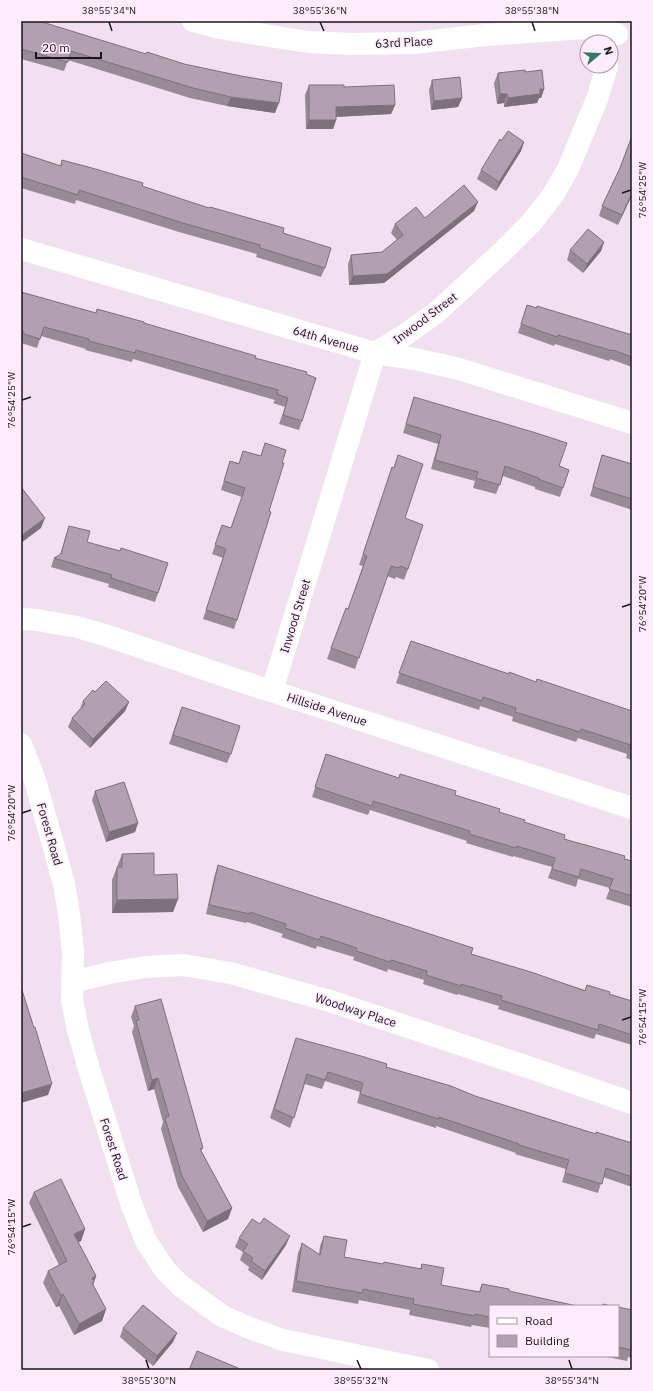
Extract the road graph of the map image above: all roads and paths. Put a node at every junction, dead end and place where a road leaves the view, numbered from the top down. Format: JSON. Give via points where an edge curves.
{"nodes":[{"id":1,"x":193,"y":21,"type":"edge"},
{"id":2,"x":608,"y":34,"type":"edge"},
{"id":3,"x":605,"y":74,"type":"edge"},
{"id":4,"x":21,"y":248,"type":"edge"},
{"id":5,"x":375,"y":353,"type":"junction"},
{"id":6,"x":632,"y":423,"type":"edge"},
{"id":7,"x":21,"y":619,"type":"edge"},
{"id":8,"x":272,"y":691,"type":"junction"},
{"id":9,"x":21,"y":744,"type":"edge"},
{"id":10,"x":632,"y":808,"type":"edge"},
{"id":11,"x":72,"y":982,"type":"junction"},
{"id":12,"x":632,"y":1103,"type":"edge"},
{"id":13,"x":428,"y":1370,"type":"edge"}],
"edges":[{"from":1,"to":2,"type":"street","name":"63rd Place","via":[[219,28],[308,42],[351,44],[413,43],[586,28]]},
{"from":3,"to":5,"type":"street","name":"Inwood Street","via":[[568,169],[553,195],[532,222],[437,312]]},
{"from":4,"to":5,"type":"street","name":"64th Avenue"},
{"from":5,"to":6,"type":"street","name":"64th Avenue","via":[[459,369]]},
{"from":5,"to":8,"type":"street","name":"Inwood Street"},
{"from":7,"to":8,"type":"street","name":"Hillside Avenue","via":[[77,627]]},
{"from":8,"to":10,"type":"street","name":"Hillside Avenue"},
{"from":9,"to":11,"type":"street","name":"Forest Road","via":[[35,780],[64,884],[73,952]]},
{"from":11,"to":12,"type":"street","name":"Woodway Place","via":[[145,967],[183,966],[230,973],[330,1001]]},
{"from":11,"to":13,"type":"street","name":"Forest Road","via":[[72,1000],[78,1030],[132,1206],[146,1241],[165,1270],[181,1286],[222,1316],[247,1327],[283,1340]]}]}
